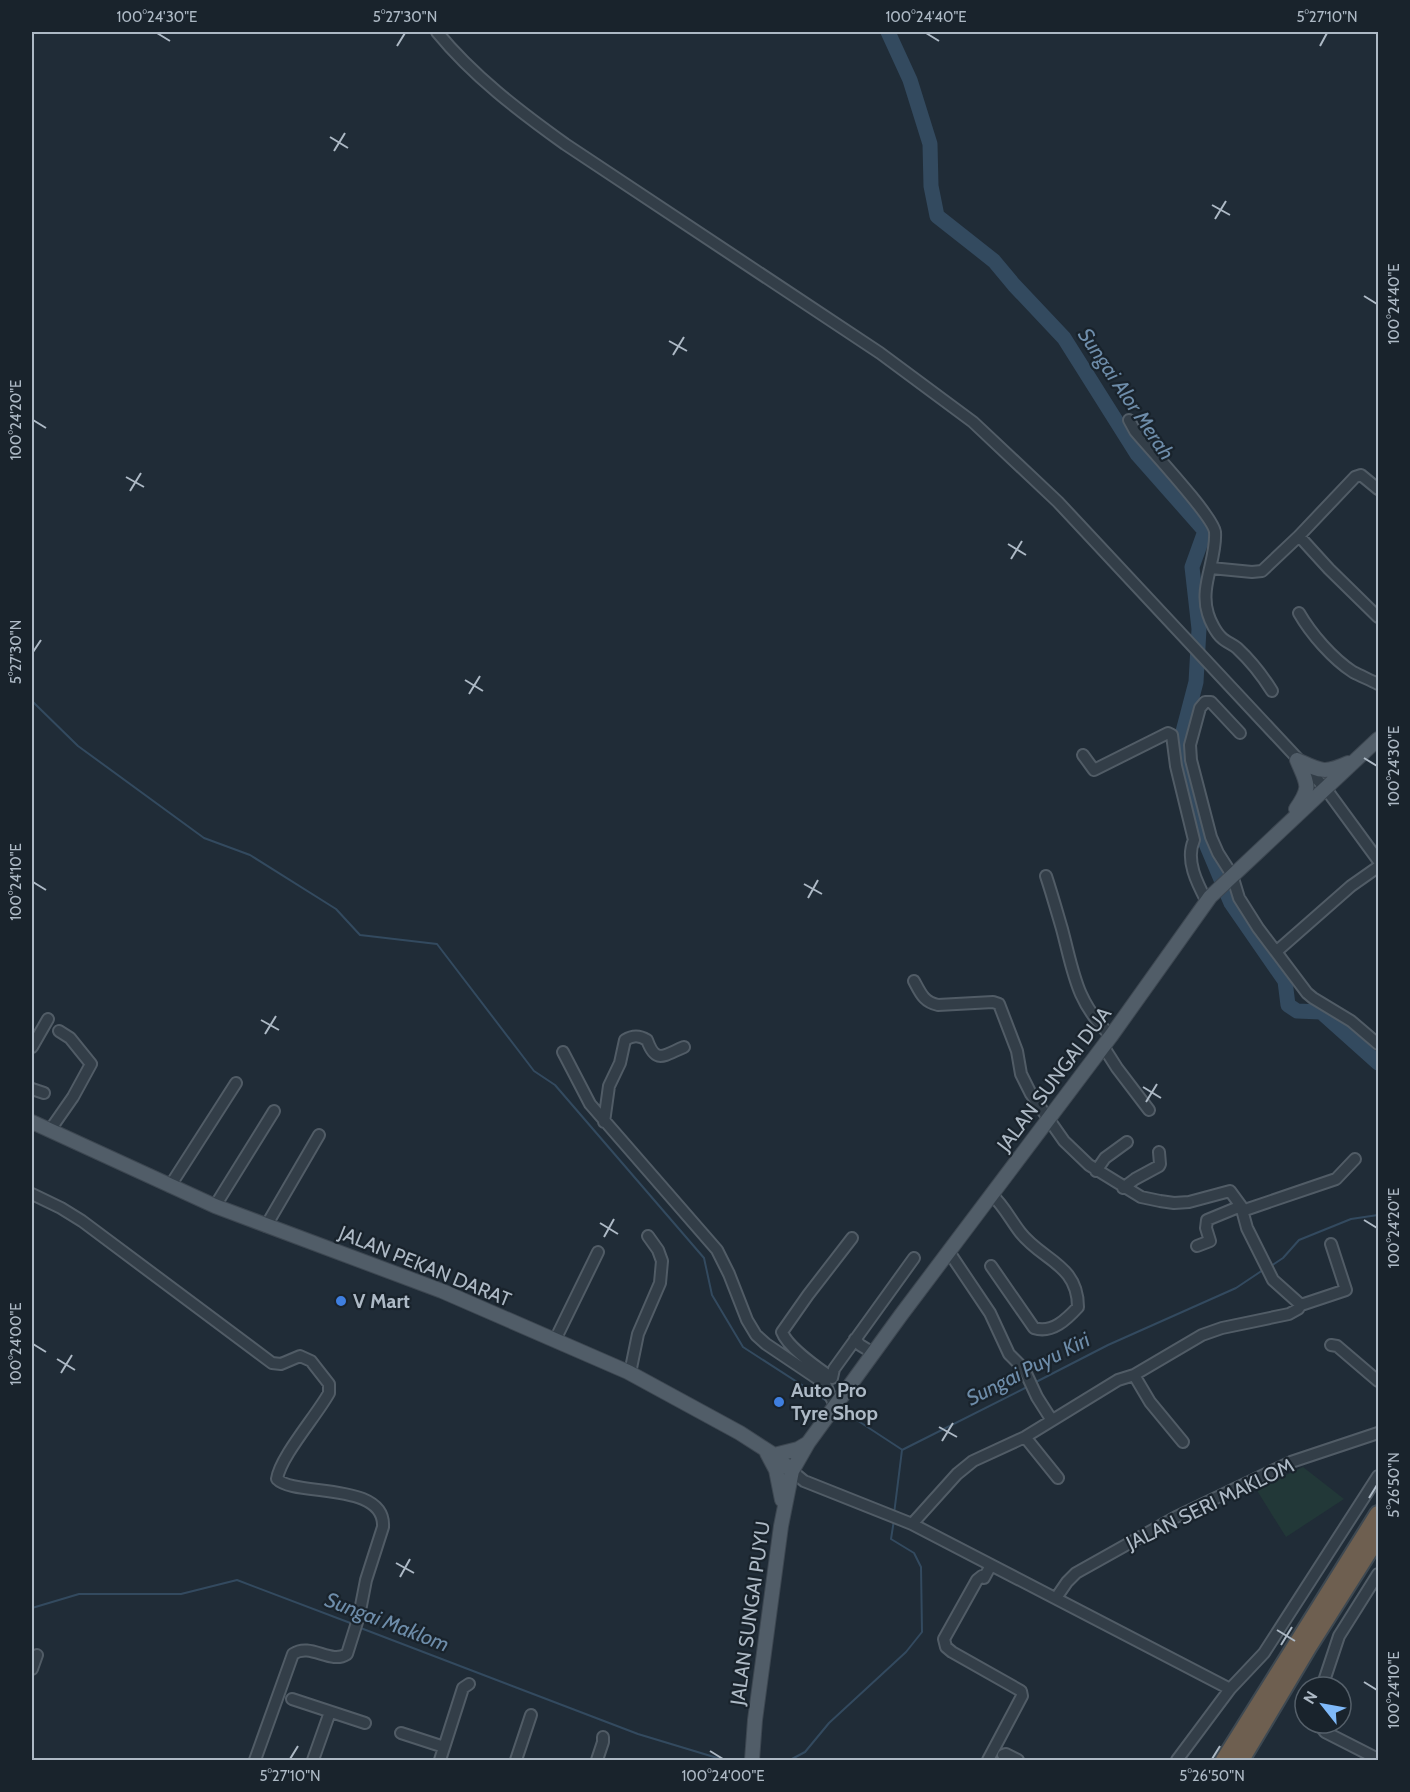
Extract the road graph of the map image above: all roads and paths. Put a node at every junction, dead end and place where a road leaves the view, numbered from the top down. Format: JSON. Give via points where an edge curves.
{"nodes":[{"id":1,"x":437,"y":32,"type":"edge"},
{"id":2,"x":1129,"y":420,"type":"dead end"},
{"id":3,"x":1378,"y":489,"type":"edge"},
{"id":4,"x":1299,"y":536,"type":"junction"},
{"id":5,"x":1211,"y":568,"type":"junction"},
{"id":6,"x":1299,"y":614,"type":"dead end"},
{"id":7,"x":1378,"y":617,"type":"edge"},
{"id":8,"x":1378,"y":684,"type":"edge"},
{"id":9,"x":1272,"y":691,"type":"dead end"},
{"id":10,"x":1240,"y":733,"type":"dead end"},
{"id":11,"x":1378,"y":739,"type":"edge"},
{"id":12,"x":1083,"y":755,"type":"dead end"},
{"id":13,"x":1358,"y":758,"type":"junction"},
{"id":14,"x":1298,"y":760,"type":"junction"},
{"id":15,"x":1326,"y":789,"type":"junction"},
{"id":16,"x":1285,"y":826,"type":"junction"},
{"id":17,"x":1378,"y":860,"type":"edge"},
{"id":18,"x":1378,"y":867,"type":"edge"},
{"id":19,"x":1046,"y":876,"type":"dead end"},
{"id":20,"x":1231,"y":876,"type":"junction"},
{"id":21,"x":1209,"y":899,"type":"junction"},
{"id":22,"x":1277,"y":951,"type":"junction"},
{"id":23,"x":914,"y":981,"type":"dead end"},
{"id":24,"x":48,"y":1019,"type":"dead end"},
{"id":25,"x":59,"y":1031,"type":"dead end"},
{"id":26,"x":1107,"y":1041,"type":"junction"},
{"id":27,"x":1378,"y":1044,"type":"edge"},
{"id":28,"x":32,"y":1047,"type":"edge"},
{"id":29,"x":684,"y":1047,"type":"dead end"},
{"id":30,"x":563,"y":1053,"type":"dead end"},
{"id":31,"x":236,"y":1083,"type":"dead end"},
{"id":32,"x":32,"y":1089,"type":"edge"},
{"id":33,"x":44,"y":1093,"type":"dead end"},
{"id":34,"x":1149,"y":1110,"type":"dead end"},
{"id":35,"x":274,"y":1111,"type":"dead end"},
{"id":36,"x":1048,"y":1118,"type":"junction"},
{"id":37,"x":32,"y":1122,"type":"edge"},
{"id":38,"x":604,"y":1122,"type":"junction"},
{"id":39,"x":50,"y":1130,"type":"junction"},
{"id":40,"x":319,"y":1135,"type":"dead end"},
{"id":41,"x":1128,"y":1142,"type":"dead end"},
{"id":42,"x":1159,"y":1152,"type":"dead end"},
{"id":43,"x":1355,"y":1159,"type":"dead end"},
{"id":44,"x":1096,"y":1171,"type":"junction"},
{"id":45,"x":171,"y":1186,"type":"junction"},
{"id":46,"x":1123,"y":1188,"type":"junction"},
{"id":47,"x":32,"y":1194,"type":"edge"},
{"id":48,"x":992,"y":1195,"type":"junction"},
{"id":49,"x":215,"y":1206,"type":"junction"},
{"id":50,"x":1241,"y":1208,"type":"junction"},
{"id":51,"x":266,"y":1226,"type":"junction"},
{"id":52,"x":648,"y":1236,"type":"dead end"},
{"id":53,"x":852,"y":1238,"type":"dead end"},
{"id":54,"x":1331,"y":1244,"type":"dead end"},
{"id":55,"x":1197,"y":1246,"type":"dead end"},
{"id":56,"x":598,"y":1252,"type":"dead end"},
{"id":57,"x":949,"y":1252,"type":"junction"},
{"id":58,"x":914,"y":1258,"type":"dead end"},
{"id":59,"x":991,"y":1266,"type":"dead end"},
{"id":60,"x":1301,"y":1305,"type":"junction"},
{"id":61,"x":855,"y":1339,"type":"junction"},
{"id":62,"x":555,"y":1340,"type":"junction"},
{"id":63,"x":1331,"y":1345,"type":"dead end"},
{"id":64,"x":873,"y":1353,"type":"junction"},
{"id":65,"x":630,"y":1373,"type":"junction"},
{"id":66,"x":1134,"y":1374,"type":"junction"},
{"id":67,"x":855,"y":1378,"type":"junction"},
{"id":68,"x":828,"y":1381,"type":"junction"},
{"id":69,"x":1378,"y":1381,"type":"edge"},
{"id":70,"x":836,"y":1404,"type":"junction"},
{"id":71,"x":1051,"y":1419,"type":"junction"},
{"id":72,"x":1378,"y":1433,"type":"edge"},
{"id":73,"x":1025,"y":1437,"type":"junction"},
{"id":74,"x":1183,"y":1442,"type":"dead end"},
{"id":75,"x":807,"y":1443,"type":"junction"},
{"id":76,"x":769,"y":1452,"type":"junction"},
{"id":77,"x":792,"y":1471,"type":"junction"},
{"id":78,"x":1378,"y":1476,"type":"edge"},
{"id":79,"x":1059,"y":1478,"type":"dead end"},
{"id":80,"x":1378,"y":1514,"type":"edge"},
{"id":81,"x":909,"y":1523,"type":"junction"},
{"id":82,"x":781,"y":1526,"type":"junction"},
{"id":83,"x":1378,"y":1537,"type":"edge"},
{"id":84,"x":992,"y":1565,"type":"junction"},
{"id":85,"x":1378,"y":1574,"type":"edge"},
{"id":86,"x":1056,"y":1598,"type":"junction"},
{"id":87,"x":37,"y":1655,"type":"dead end"},
{"id":88,"x":32,"y":1669,"type":"edge"},
{"id":89,"x":1326,"y":1675,"type":"edge"},
{"id":90,"x":469,"y":1684,"type":"dead end"},
{"id":91,"x":1230,"y":1689,"type":"junction"},
{"id":92,"x":292,"y":1699,"type":"dead end"},
{"id":93,"x":330,"y":1712,"type":"junction"},
{"id":94,"x":531,"y":1715,"type":"dead end"},
{"id":95,"x":365,"y":1723,"type":"dead end"},
{"id":96,"x":401,"y":1733,"type":"dead end"},
{"id":97,"x":1331,"y":1735,"type":"edge"},
{"id":98,"x":603,"y":1737,"type":"dead end"},
{"id":99,"x":444,"y":1747,"type":"junction"},
{"id":100,"x":1004,"y":1755,"type":"dead end"},
{"id":101,"x":1378,"y":1759,"type":"edge"},
{"id":102,"x":255,"y":1761,"type":"edge"},
{"id":103,"x":313,"y":1761,"type":"edge"},
{"id":104,"x":440,"y":1761,"type":"edge"},
{"id":105,"x":516,"y":1761,"type":"edge"},
{"id":106,"x":597,"y":1761,"type":"edge"},
{"id":107,"x":752,"y":1761,"type":"edge"},
{"id":108,"x":988,"y":1761,"type":"edge"},
{"id":109,"x":1018,"y":1761,"type":"edge"},
{"id":110,"x":1177,"y":1761,"type":"edge"},
{"id":111,"x":1224,"y":1761,"type":"edge"},
{"id":112,"x":1241,"y":1761,"type":"edge"}],
"edges":[{"from":1,"to":14,"type":"street","via":[[525,115],[880,353],[973,422],[1058,502]]},
{"from":2,"to":5,"type":"street","via":[[1209,520],[1215,532]]},
{"from":3,"to":4,"type":"street","via":[[1361,475],[1355,477]]},
{"from":4,"to":5,"type":"street","via":[[1262,571]]},
{"from":4,"to":7,"type":"street"},
{"from":5,"to":9,"type":"street","via":[[1207,583],[1208,615],[1220,636],[1258,669]]},
{"from":6,"to":8,"type":"street","via":[[1309,631],[1352,671]]},
{"from":10,"to":20,"type":"street","via":[[1218,708],[1205,702],[1190,745],[1211,837]]},
{"from":11,"to":13,"type":"main road","name":"JALAN SUNGAI DUA"},
{"from":12,"to":21,"type":"street","via":[[1094,770],[1168,733],[1172,735],[1194,840],[1189,850],[1196,881]]},
{"from":13,"to":14,"type":"main road","via":[[1321,771]]},
{"from":13,"to":15,"type":"main road","name":"JALAN SUNGAI DUA"},
{"from":14,"to":15,"type":"street"},
{"from":14,"to":16,"type":"main road","via":[[1308,786]]},
{"from":15,"to":16,"type":"main road","name":"JALAN SUNGAI DUA"},
{"from":15,"to":17,"type":"street"},
{"from":16,"to":20,"type":"main road","name":"JALAN SUNGAI DUA"},
{"from":18,"to":22,"type":"street"},
{"from":19,"to":26,"type":"street","via":[[1072,976]]},
{"from":20,"to":21,"type":"main road","name":"JALAN SUNGAI DUA"},
{"from":20,"to":22,"type":"street","via":[[1239,898]]},
{"from":21,"to":26,"type":"main road","name":"JALAN SUNGAI DUA"},
{"from":22,"to":27,"type":"street","via":[[1313,999],[1351,1021]]},
{"from":23,"to":36,"type":"street","via":[[930,1004],[999,1004],[1017,1051],[1021,1074]]},
{"from":24,"to":28,"type":"street"},
{"from":25,"to":39,"type":"street","via":[[70,1038],[91,1064]]},
{"from":26,"to":34,"type":"street","via":[[1117,1068]]},
{"from":26,"to":36,"type":"main road","name":"JALAN SUNGAI DUA"},
{"from":29,"to":38,"type":"street","via":[[655,1056],[647,1040],[640,1036],[625,1040],[609,1086]]},
{"from":30,"to":38,"type":"street"},
{"from":31,"to":45,"type":"street"},
{"from":32,"to":33,"type":"street"},
{"from":35,"to":49,"type":"street"},
{"from":36,"to":44,"type":"street","via":[[1064,1141]]},
{"from":36,"to":48,"type":"main road","name":"JALAN SUNGAI DUA"},
{"from":37,"to":39,"type":"main road","name":"JALAN PEKAN DARAT"},
{"from":38,"to":68,"type":"street","via":[[713,1244],[756,1335]]},
{"from":39,"to":45,"type":"main road","name":"JALAN PEKAN DARAT"},
{"from":40,"to":51,"type":"street"},
{"from":41,"to":44,"type":"street","via":[[1105,1158]]},
{"from":42,"to":46,"type":"street","via":[[1159,1166]]},
{"from":43,"to":50,"type":"street","via":[[1336,1179]]},
{"from":44,"to":46,"type":"street"},
{"from":45,"to":49,"type":"main road","name":"JALAN PEKAN DARAT"},
{"from":46,"to":50,"type":"street","via":[[1141,1197],[1173,1203],[1230,1191]]},
{"from":47,"to":102,"type":"street","via":[[82,1221],[272,1363],[305,1357],[329,1384],[329,1393],[285,1458],[277,1479],[290,1485],[354,1496],[373,1505],[384,1519],[347,1654],[333,1657],[300,1649],[293,1654]]},
{"from":48,"to":57,"type":"main road","name":"JALAN SUNGAI DUA"},
{"from":48,"to":59,"type":"street","via":[[1004,1206],[1020,1233],[1072,1278],[1078,1307],[1053,1327],[1042,1331],[1034,1328]]},
{"from":49,"to":51,"type":"main road","name":"JALAN PEKAN DARAT"},
{"from":50,"to":55,"type":"street","via":[[1207,1220],[1210,1241]]},
{"from":50,"to":60,"type":"street","via":[[1273,1280]]},
{"from":51,"to":62,"type":"main road","name":"JALAN PEKAN DARAT","via":[[442,1291]]},
{"from":52,"to":65,"type":"street","via":[[662,1261],[660,1283],[642,1320]]},
{"from":53,"to":68,"type":"street","via":[[782,1332]]},
{"from":54,"to":60,"type":"street","via":[[1346,1290]]},
{"from":56,"to":62,"type":"street"},
{"from":57,"to":64,"type":"main road","name":"JALAN SUNGAI DUA"},
{"from":57,"to":71,"type":"street","via":[[990,1312],[1009,1354],[1024,1369]]},
{"from":58,"to":61,"type":"street"},
{"from":60,"to":66,"type":"street","via":[[1288,1314],[1202,1335]]},
{"from":61,"to":64,"type":"street"},
{"from":61,"to":68,"type":"street"},
{"from":62,"to":65,"type":"main road","name":"JALAN PEKAN DARAT"},
{"from":63,"to":69,"type":"street"},
{"from":64,"to":67,"type":"main road","name":"JALAN SUNGAI DUA"},
{"from":65,"to":76,"type":"main road","name":"JALAN PEKAN DARAT"},
{"from":66,"to":71,"type":"street"},
{"from":66,"to":74,"type":"street","via":[[1150,1402]]},
{"from":67,"to":68,"type":"street"},
{"from":67,"to":70,"type":"main road","name":"JALAN SUNGAI DUA"},
{"from":68,"to":70,"type":"street","via":[[830,1398]]},
{"from":70,"to":75,"type":"main road","name":"JALAN SUNGAI DUA"},
{"from":71,"to":73,"type":"street"},
{"from":72,"to":86,"type":"street","name":"JALAN SERI MAKLOM","via":[[1291,1462],[1176,1517],[1076,1573]]},
{"from":73,"to":79,"type":"street"},
{"from":73,"to":81,"type":"street","via":[[973,1461]]},
{"from":75,"to":76,"type":"main road","via":[[798,1449]]},
{"from":75,"to":77,"type":"main road","name":"JALAN SUNGAI DUA"},
{"from":76,"to":77,"type":"main road","name":"JALAN PEKAN DARAT"},
{"from":76,"to":82,"type":"main road","via":[[782,1494]]},
{"from":77,"to":81,"type":"street","via":[[804,1480]]},
{"from":77,"to":82,"type":"main road","name":"JALAN SUNGAI PUYU"},
{"from":78,"to":91,"type":"street","via":[[1264,1653]]},
{"from":80,"to":111,"type":"highway"},
{"from":81,"to":84,"type":"street"},
{"from":82,"to":107,"type":"main road","name":"JALAN SUNGAI PUYU"},
{"from":83,"to":112,"type":"highway"},
{"from":84,"to":86,"type":"street"},
{"from":84,"to":108,"type":"street","via":[[984,1578],[977,1580],[944,1639],[952,1652],[1021,1691],[1022,1696]]},
{"from":85,"to":89,"type":"street","via":[[1339,1636]]},
{"from":86,"to":91,"type":"street"},
{"from":87,"to":88,"type":"street"},
{"from":90,"to":99,"type":"street","via":[[463,1688]]},
{"from":91,"to":110,"type":"street"},
{"from":92,"to":93,"type":"street"},
{"from":93,"to":95,"type":"street"},
{"from":93,"to":103,"type":"street"},
{"from":94,"to":105,"type":"street"},
{"from":96,"to":99,"type":"street"},
{"from":97,"to":101,"type":"street"},
{"from":98,"to":106,"type":"street"},
{"from":99,"to":104,"type":"street"},
{"from":100,"to":109,"type":"street"}]}
